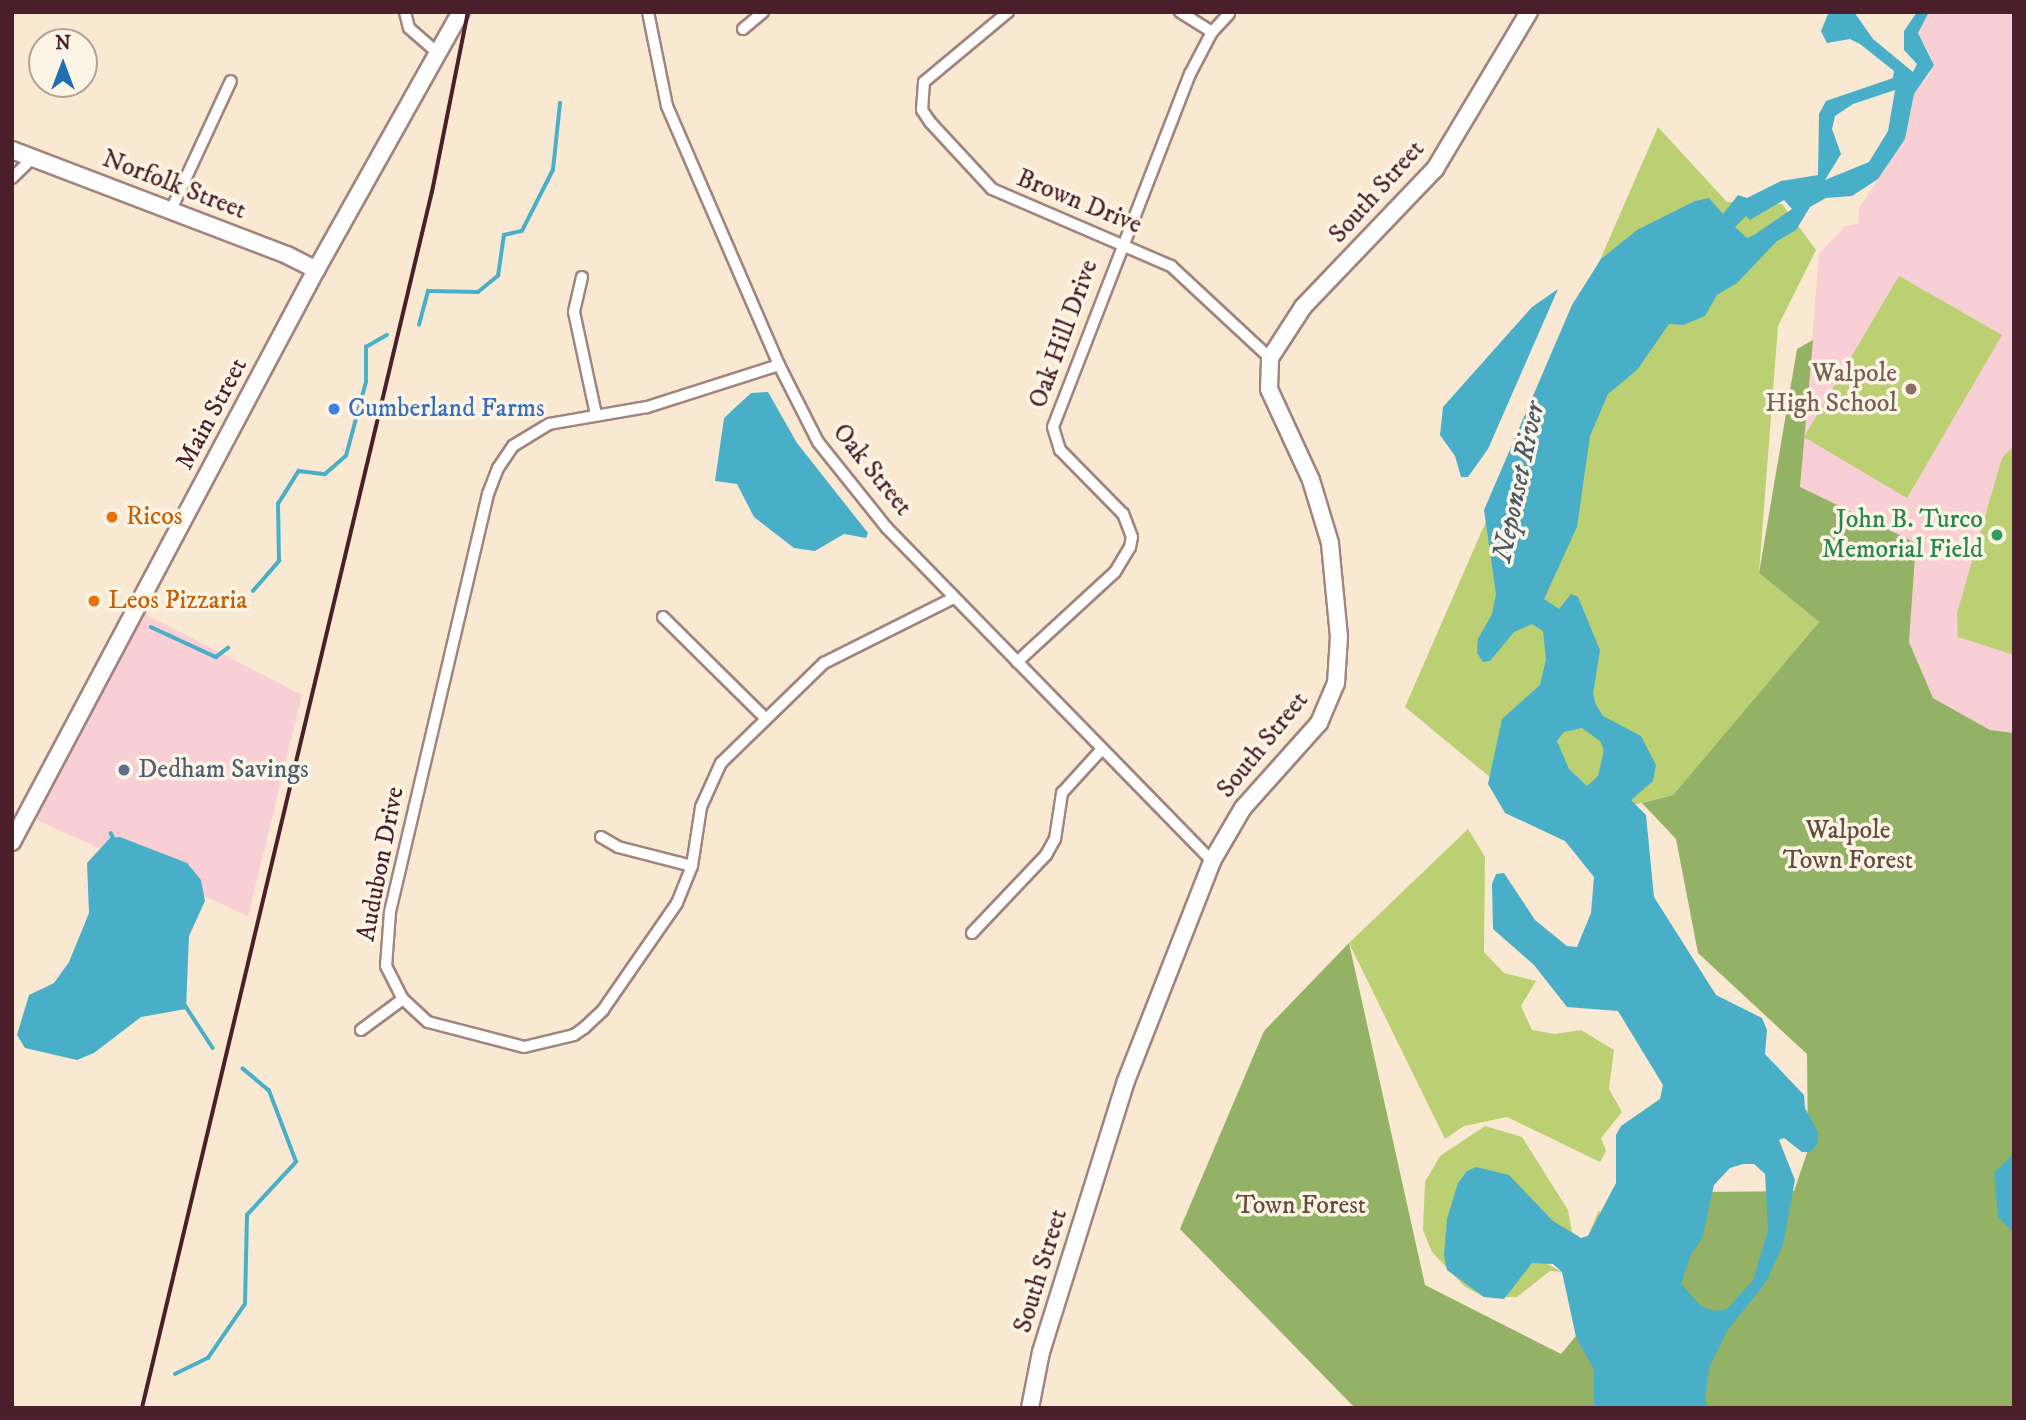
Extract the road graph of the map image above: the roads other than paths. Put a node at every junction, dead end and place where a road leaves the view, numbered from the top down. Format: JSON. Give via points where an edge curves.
{"nodes":[{"id":1,"x":405,"y":12,"type":"edge"},
{"id":2,"x":648,"y":12,"type":"edge"},
{"id":3,"x":762,"y":12,"type":"edge"},
{"id":4,"x":1007,"y":12,"type":"edge"},
{"id":5,"x":1180,"y":12,"type":"edge"},
{"id":6,"x":1529,"y":12,"type":"edge"},
{"id":7,"x":1229,"y":14,"type":"edge"},
{"id":8,"x":458,"y":19,"type":"edge"},
{"id":9,"x":743,"y":29,"type":"dead end"},
{"id":10,"x":1212,"y":32,"type":"junction"},
{"id":11,"x":438,"y":52,"type":"junction"},
{"id":12,"x":231,"y":81,"type":"dead end"},
{"id":13,"x":12,"y":150,"type":"edge"},
{"id":14,"x":33,"y":158,"type":"junction"},
{"id":15,"x":12,"y":178,"type":"edge"},
{"id":16,"x":171,"y":209,"type":"junction"},
{"id":17,"x":1122,"y":244,"type":"junction"},
{"id":18,"x":316,"y":270,"type":"junction"},
{"id":19,"x":582,"y":277,"type":"dead end"},
{"id":20,"x":1270,"y":358,"type":"junction"},
{"id":21,"x":779,"y":365,"type":"junction"},
{"id":22,"x":596,"y":415,"type":"junction"},
{"id":23,"x":954,"y":598,"type":"junction"},
{"id":24,"x":663,"y":617,"type":"dead end"},
{"id":25,"x":1017,"y":662,"type":"junction"},
{"id":26,"x":765,"y":718,"type":"junction"},
{"id":27,"x":1102,"y":749,"type":"junction"},
{"id":28,"x":601,"y":837,"type":"dead end"},
{"id":29,"x":12,"y":842,"type":"edge"},
{"id":30,"x":1212,"y":861,"type":"junction"},
{"id":31,"x":692,"y":866,"type":"junction"},
{"id":32,"x":972,"y":933,"type":"dead end"},
{"id":33,"x":403,"y":999,"type":"junction"},
{"id":34,"x":361,"y":1030,"type":"dead end"},
{"id":35,"x":1030,"y":1408,"type":"edge"}],
"edges":[{"from":1,"to":11,"type":"street","via":[[409,28]]},
{"from":2,"to":21,"type":"street","name":"Oak Street","via":[[667,106]]},
{"from":3,"to":9,"type":"street"},
{"from":4,"to":17,"type":"street","name":"Brown Drive","via":[[931,73],[920,96],[922,110],[992,189]]},
{"from":5,"to":10,"type":"street"},
{"from":6,"to":20,"type":"street","name":"South Street","via":[[1436,169],[1303,307]]},
{"from":7,"to":10,"type":"street","name":"Oak Hill Drive"},
{"from":8,"to":11,"type":"street","name":"Main Street"},
{"from":10,"to":17,"type":"street","name":"Oak Hill Drive","via":[[1190,74]]},
{"from":11,"to":18,"type":"street","name":"Main Street"},
{"from":12,"to":16,"type":"street"},
{"from":13,"to":14,"type":"street","name":"Norfolk Street"},
{"from":14,"to":15,"type":"street"},
{"from":14,"to":16,"type":"street","name":"Norfolk Street"},
{"from":16,"to":18,"type":"street","name":"Norfolk Street"},
{"from":17,"to":20,"type":"street","name":"Brown Drive","via":[[1171,266]]},
{"from":17,"to":25,"type":"street","name":"Oak Hill Drive","via":[[1058,406],[1053,436],[1060,450],[1123,514],[1132,537],[1130,547],[1115,572]]},
{"from":18,"to":29,"type":"street","name":"Main Street"},
{"from":19,"to":22,"type":"street","via":[[574,312]]},
{"from":20,"to":30,"type":"street","name":"South Street","via":[[1269,389],[1311,480],[1330,543],[1339,659],[1336,683],[1319,723],[1243,808]]},
{"from":21,"to":22,"type":"street","name":"Audubon Drive","via":[[647,407]]},
{"from":21,"to":23,"type":"street","name":"Oak Street","via":[[809,427],[839,471]]},
{"from":22,"to":33,"type":"street","name":"Audubon Drive","via":[[549,424],[523,438],[503,461],[488,494],[387,926],[386,966]]},
{"from":23,"to":25,"type":"street","name":"Oak Street"},
{"from":23,"to":26,"type":"street","name":"Audubon Drive","via":[[824,663]]},
{"from":24,"to":26,"type":"street"},
{"from":25,"to":27,"type":"street","name":"Oak Street"},
{"from":26,"to":31,"type":"street","name":"Audubon Drive","via":[[721,763],[708,786]]},
{"from":27,"to":30,"type":"street","name":"Oak Street"},
{"from":27,"to":32,"type":"street","via":[[1062,793],[1055,839],[1046,855]]},
{"from":28,"to":31,"type":"street","via":[[618,847]]},
{"from":30,"to":35,"type":"street","name":"South Street","via":[[1126,1081],[1041,1352]]},
{"from":31,"to":33,"type":"street","name":"Audubon Drive","via":[[672,912],[603,1010],[574,1035],[549,1043],[514,1045],[428,1022]]},
{"from":33,"to":34,"type":"street"}]}
